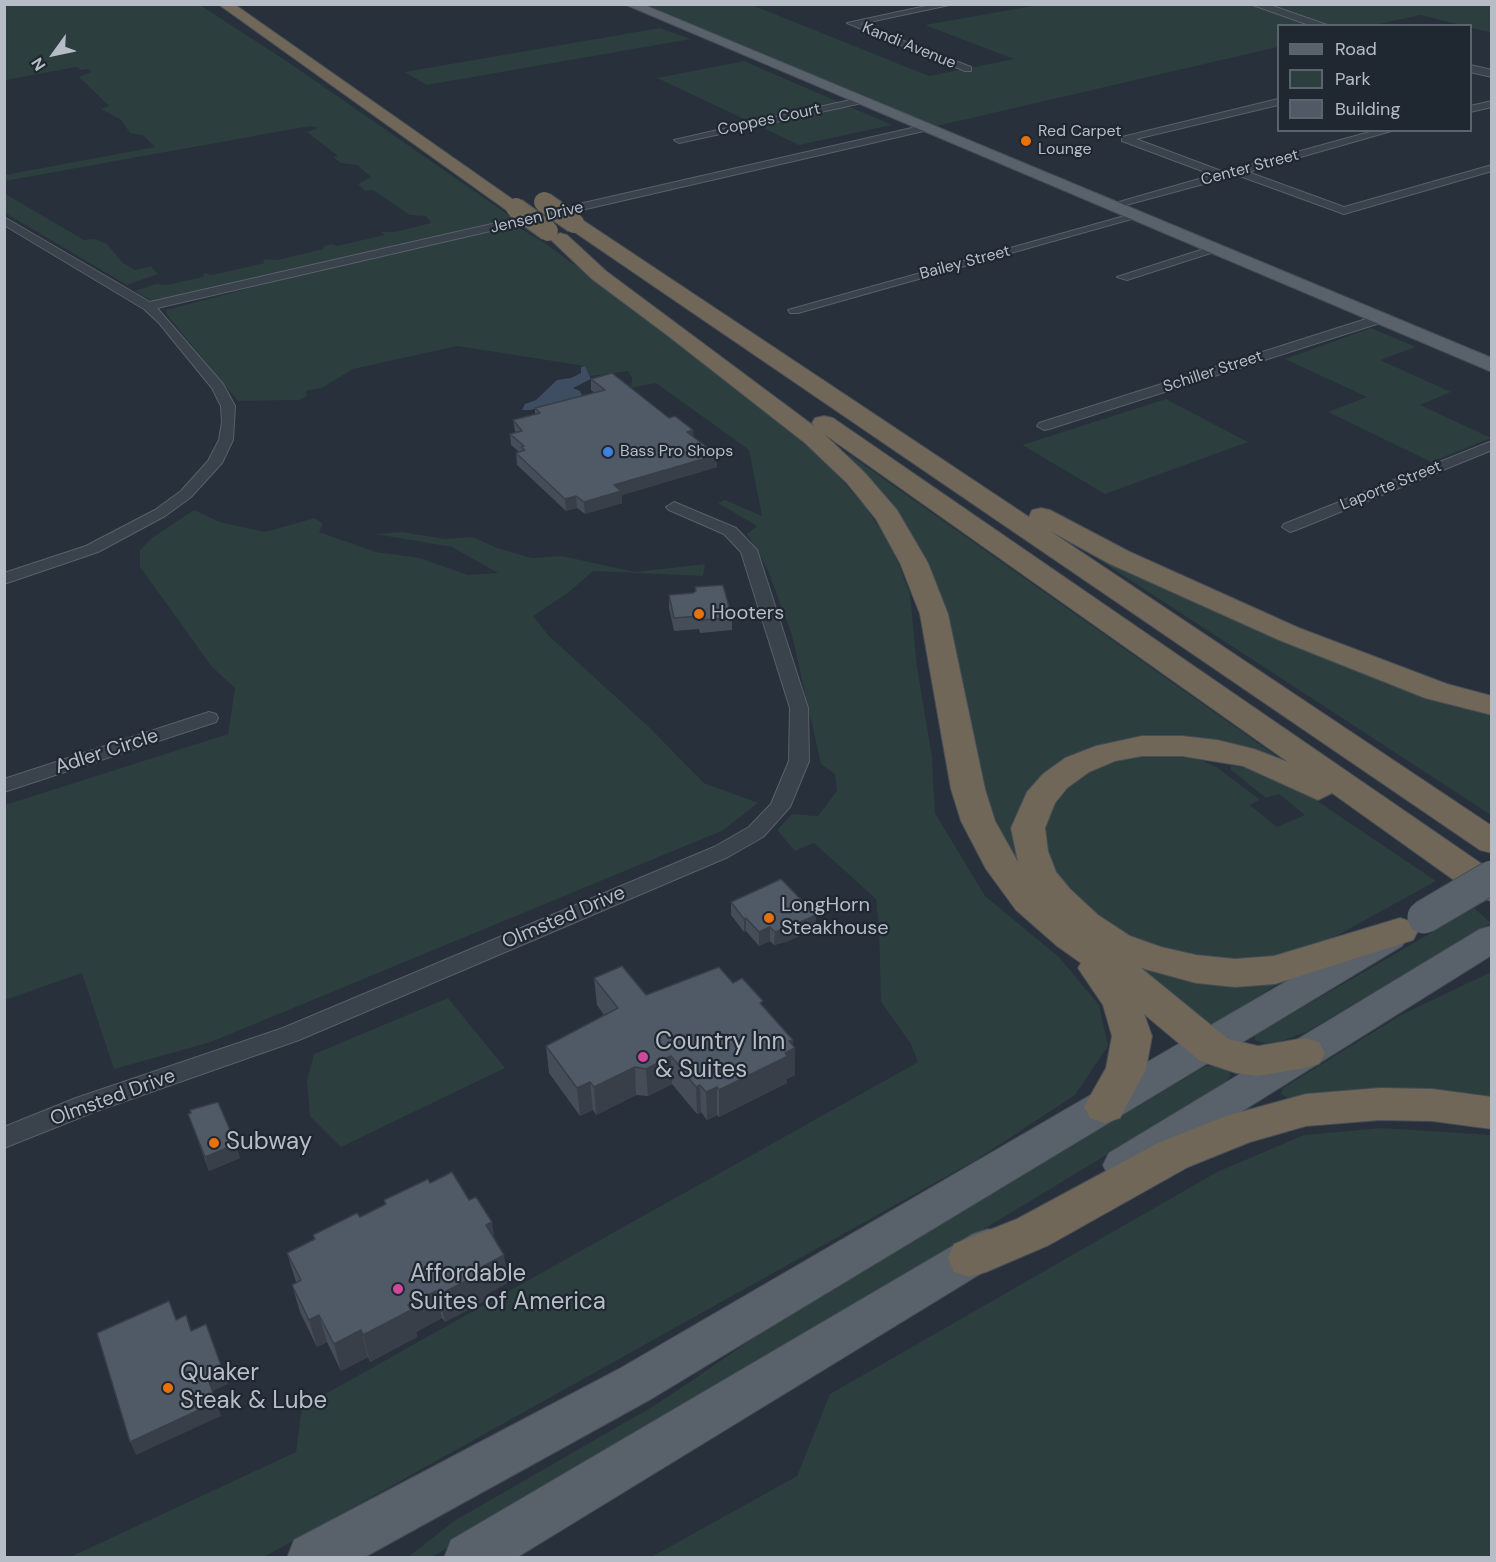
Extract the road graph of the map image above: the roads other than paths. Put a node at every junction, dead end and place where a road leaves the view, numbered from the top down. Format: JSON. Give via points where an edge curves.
{"nodes":[{"id":1,"x":224,"y":4,"type":"edge"},
{"id":2,"x":251,"y":4,"type":"edge"},
{"id":3,"x":630,"y":4,"type":"edge"},
{"id":4,"x":950,"y":4,"type":"edge"},
{"id":5,"x":1255,"y":4,"type":"edge"},
{"id":6,"x":1319,"y":24,"type":"edge"},
{"id":7,"x":320,"y":51,"type":"dead end"},
{"id":8,"x":968,"y":69,"type":"dead end"},
{"id":9,"x":1472,"y":69,"type":"edge"},
{"id":10,"x":1491,"y":74,"type":"edge"},
{"id":11,"x":859,"y":101,"type":"junction"},
{"id":12,"x":1277,"y":102,"type":"edge"},
{"id":13,"x":1491,"y":104,"type":"edge"},
{"id":14,"x":1472,"y":109,"type":"edge"},
{"id":15,"x":925,"y":128,"type":"junction"},
{"id":16,"x":1382,"y":132,"type":"edge"},
{"id":17,"x":679,"y":140,"type":"dead end"},
{"id":18,"x":1491,"y":168,"type":"edge"},
{"id":19,"x":1236,"y":171,"type":"junction"},
{"id":20,"x":1222,"y":175,"type":"junction"},
{"id":21,"x":539,"y":199,"type":"dead end"},
{"id":22,"x":1111,"y":206,"type":"junction"},
{"id":23,"x":1136,"y":216,"type":"junction"},
{"id":24,"x":4,"y":220,"type":"edge"},
{"id":25,"x":561,"y":231,"type":"junction"},
{"id":26,"x":1213,"y":249,"type":"junction"},
{"id":27,"x":1123,"y":277,"type":"dead end"},
{"id":28,"x":148,"y":306,"type":"junction"},
{"id":29,"x":794,"y":310,"type":"dead end"},
{"id":30,"x":1389,"y":321,"type":"junction"},
{"id":31,"x":1491,"y":358,"type":"edge"},
{"id":32,"x":776,"y":360,"type":"junction"},
{"id":33,"x":1491,"y":366,"type":"edge"},
{"id":34,"x":1044,"y":426,"type":"dead end"},
{"id":35,"x":1491,"y":445,"type":"edge"},
{"id":36,"x":674,"y":507,"type":"dead end"},
{"id":37,"x":1290,"y":527,"type":"dead end"},
{"id":38,"x":4,"y":579,"type":"edge"},
{"id":39,"x":1491,"y":706,"type":"edge"},
{"id":40,"x":210,"y":718,"type":"dead end"},
{"id":41,"x":1390,"y":774,"type":"junction"},
{"id":42,"x":4,"y":786,"type":"edge"},
{"id":43,"x":1491,"y":828,"type":"edge"},
{"id":44,"x":1491,"y":842,"type":"edge"},
{"id":45,"x":1491,"y":877,"type":"edge"},
{"id":46,"x":1491,"y":889,"type":"edge"},
{"id":47,"x":1491,"y":901,"type":"edge"},
{"id":48,"x":1412,"y":924,"type":"junction"},
{"id":49,"x":1070,"y":937,"type":"junction"},
{"id":50,"x":1482,"y":944,"type":"edge"},
{"id":51,"x":1208,"y":1046,"type":"junction"},
{"id":52,"x":1305,"y":1053,"type":"junction"},
{"id":53,"x":1105,"y":1107,"type":"junction"},
{"id":54,"x":1491,"y":1113,"type":"edge"},
{"id":55,"x":4,"y":1138,"type":"edge"},
{"id":56,"x":970,"y":1258,"type":"junction"},
{"id":57,"x":312,"y":1557,"type":"edge"},
{"id":58,"x":469,"y":1557,"type":"edge"}],
"edges":[{"from":1,"to":25,"type":"highway","bridge":true,"via":[[516,208]]},
{"from":2,"to":7,"type":"highway"},
{"from":3,"to":11,"type":"main road"},
{"from":4,"to":8,"type":"street","name":"Kandi Avenue","via":[[851,23]]},
{"from":5,"to":6,"type":"street"},
{"from":9,"to":10,"type":"street"},
{"from":11,"to":15,"type":"main road"},
{"from":11,"to":17,"type":"street","name":"Coppes Court"},
{"from":12,"to":20,"type":"street","via":[[1126,139]]},
{"from":13,"to":14,"type":"street"},
{"from":15,"to":22,"type":"main road"},
{"from":15,"to":28,"type":"street","name":"Jensen Drive"},
{"from":16,"to":19,"type":"street","name":"Center Street"},
{"from":18,"to":19,"type":"street","via":[[1344,211]]},
{"from":19,"to":20,"type":"street","name":"Center Street"},
{"from":20,"to":22,"type":"street","name":"Center Street"},
{"from":21,"to":25,"type":"highway","bridge":true},
{"from":22,"to":23,"type":"main road"},
{"from":23,"to":26,"type":"main road"},
{"from":23,"to":29,"type":"street","name":"Bailey Street"},
{"from":24,"to":28,"type":"street"},
{"from":25,"to":32,"type":"highway"},
{"from":25,"to":46,"type":"highway"},
{"from":25,"to":49,"type":"highway","via":[[599,275],[814,438],[861,483],[888,516],[914,562],[934,614],[968,789],[982,830],[1014,883]]},
{"from":26,"to":27,"type":"street"},
{"from":26,"to":30,"type":"main road"},
{"from":28,"to":38,"type":"street","via":[[202,366],[228,406],[226,440],[215,463],[186,494],[129,531],[60,561]]},
{"from":30,"to":31,"type":"main road"},
{"from":30,"to":33,"type":"main road"},
{"from":30,"to":34,"type":"street","name":"Schiller Street"},
{"from":32,"to":39,"type":"highway","via":[[984,484],[1120,558],[1359,662],[1436,691]]},
{"from":32,"to":41,"type":"highway"},
{"from":35,"to":37,"type":"street","name":"Laporte Street"},
{"from":36,"to":55,"type":"street","name":"Olmsted Drive","via":[[730,531],[749,550],[799,708],[799,761],[780,807],[756,832],[722,852],[291,1034],[85,1105]]},
{"from":40,"to":42,"type":"street","name":"Adler Circle"},
{"from":41,"to":43,"type":"highway"},
{"from":41,"to":44,"type":"highway"},
{"from":45,"to":48,"type":"main road","bridge":true},
{"from":47,"to":48,"type":"highway","via":[[1316,787],[1254,759],[1217,750],[1142,746],[1087,761],[1054,782],[1039,800],[1028,828],[1040,875],[1057,898],[1085,924],[1117,945],[1154,960],[1235,973],[1275,970]]},
{"from":48,"to":51,"type":"main road"},
{"from":49,"to":51,"type":"highway","via":[[1114,967]]},
{"from":49,"to":53,"type":"highway","via":[[1114,989],[1130,1025],[1130,1058]]},
{"from":50,"to":52,"type":"main road"},
{"from":51,"to":52,"type":"highway","via":[[1236,1058],[1258,1061]]},
{"from":51,"to":53,"type":"main road"},
{"from":52,"to":56,"type":"main road"},
{"from":53,"to":57,"type":"main road","via":[[635,1384]]},
{"from":54,"to":56,"type":"highway","via":[[1390,1104],[1306,1110],[1241,1128],[1173,1155],[1033,1232]]},
{"from":56,"to":58,"type":"main road"}]}
